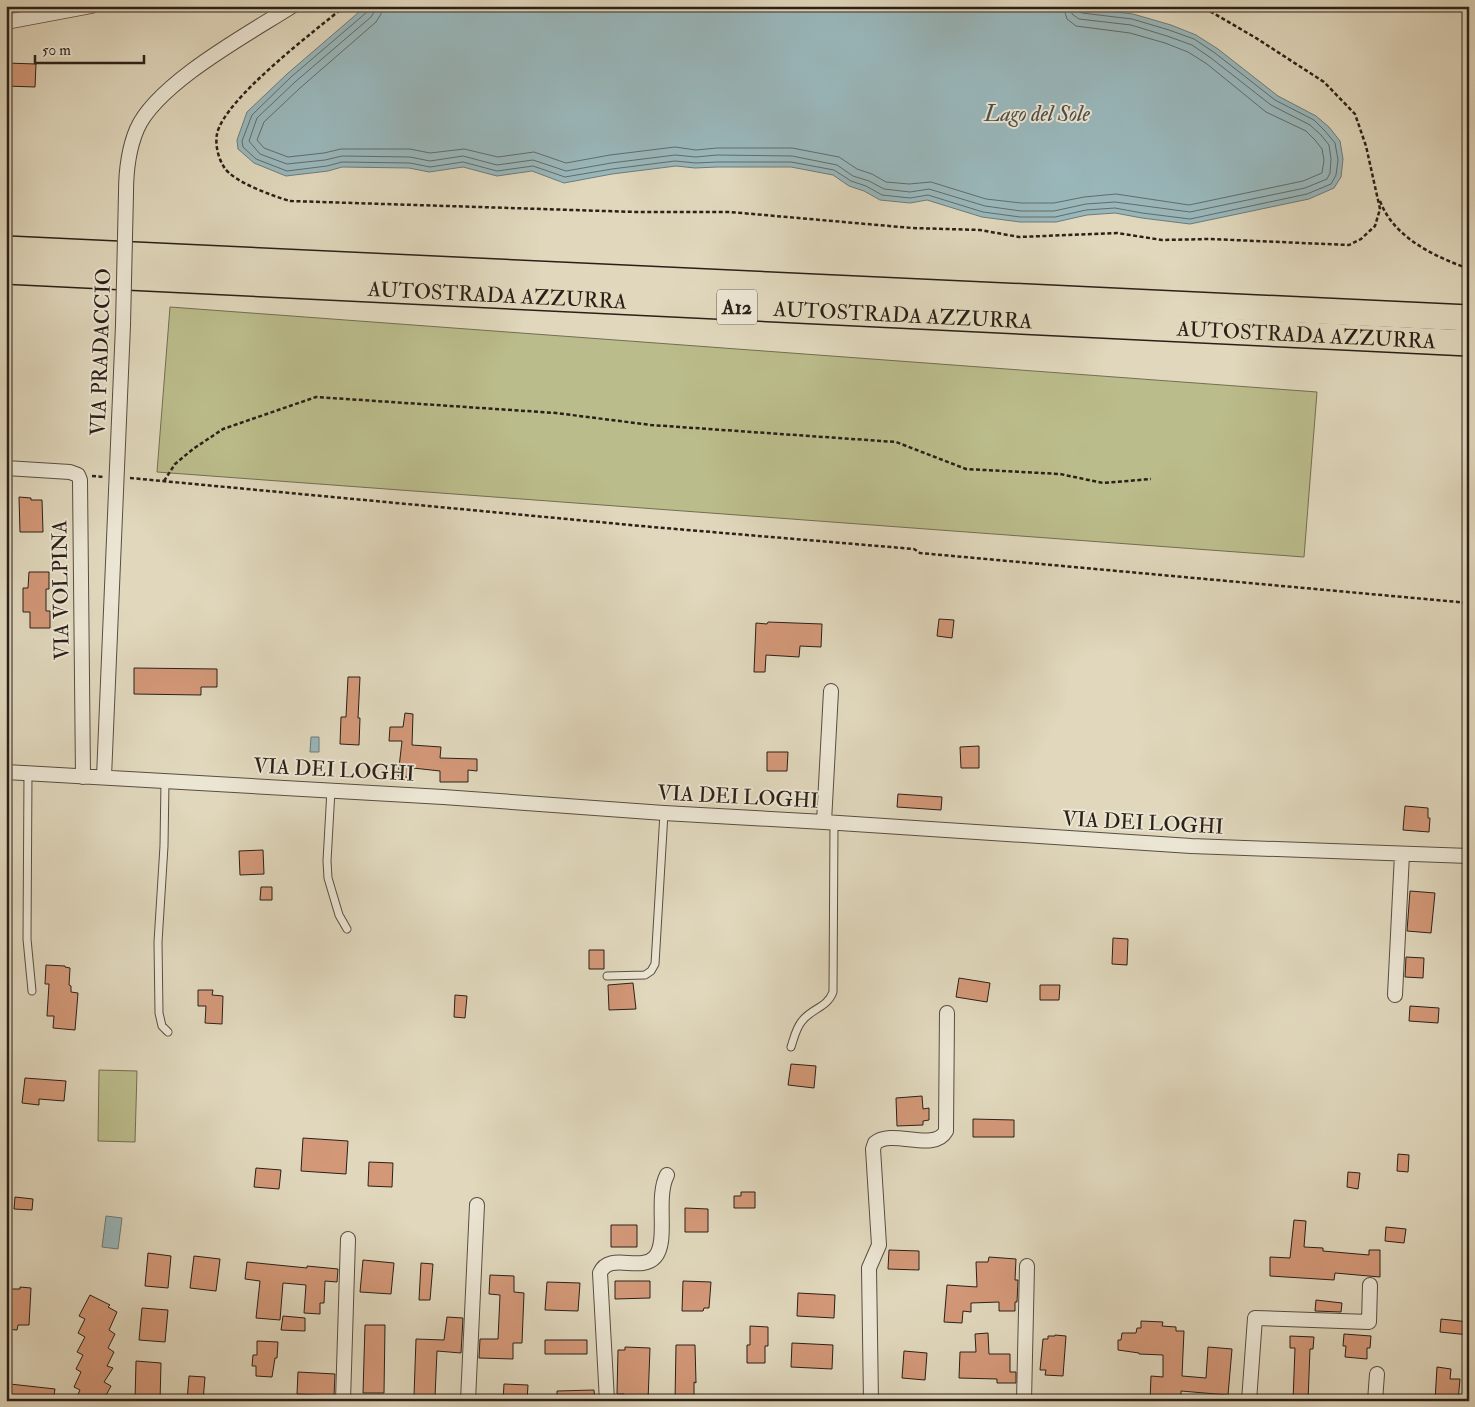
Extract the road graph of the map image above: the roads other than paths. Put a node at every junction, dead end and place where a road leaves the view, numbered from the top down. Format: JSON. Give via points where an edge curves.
{"nodes":[{"id":1,"x":91,"y":6,"type":"edge"},
{"id":2,"x":292,"y":6,"type":"edge"},
{"id":3,"x":6,"y":22,"type":"edge"},
{"id":4,"x":6,"y":249,"type":"edge"},
{"id":5,"x":6,"y":271,"type":"edge"},
{"id":6,"x":1469,"y":318,"type":"edge"},
{"id":7,"x":1469,"y":343,"type":"edge"},
{"id":8,"x":6,"y":468,"type":"edge"},
{"id":9,"x":831,"y":691,"type":"dead end"},
{"id":10,"x":6,"y":772,"type":"edge"},
{"id":11,"x":28,"y":773,"type":"junction"},
{"id":12,"x":83,"y":777,"type":"junction"},
{"id":13,"x":104,"y":777,"type":"junction"},
{"id":14,"x":165,"y":780,"type":"junction"},
{"id":15,"x":331,"y":790,"type":"junction"},
{"id":16,"x":664,"y":813,"type":"junction"},
{"id":17,"x":830,"y":823,"type":"junction"},
{"id":18,"x":1402,"y":854,"type":"junction"},
{"id":19,"x":1469,"y":856,"type":"edge"},
{"id":20,"x":347,"y":930,"type":"dead end"},
{"id":21,"x":607,"y":976,"type":"dead end"},
{"id":22,"x":32,"y":991,"type":"dead end"},
{"id":23,"x":1395,"y":995,"type":"dead end"},
{"id":24,"x":947,"y":1013,"type":"dead end"},
{"id":25,"x":168,"y":1032,"type":"dead end"},
{"id":26,"x":791,"y":1047,"type":"dead end"},
{"id":27,"x":667,"y":1175,"type":"dead end"},
{"id":28,"x":477,"y":1205,"type":"dead end"},
{"id":29,"x":348,"y":1239,"type":"dead end"},
{"id":30,"x":1026,"y":1266,"type":"dead end"},
{"id":31,"x":1370,"y":1285,"type":"dead end"},
{"id":32,"x":1377,"y":1374,"type":"dead end"},
{"id":33,"x":343,"y":1401,"type":"edge"},
{"id":34,"x":468,"y":1401,"type":"edge"},
{"id":35,"x":607,"y":1401,"type":"edge"},
{"id":36,"x":871,"y":1401,"type":"edge"},
{"id":37,"x":1024,"y":1401,"type":"edge"},
{"id":38,"x":1249,"y":1401,"type":"edge"},
{"id":39,"x":1375,"y":1401,"type":"edge"}],
"edges":[{"from":1,"to":3,"type":"street"},
{"from":2,"to":13,"type":"street","name":"VIA PRADACCIO","bridge":true,"via":[[201,64],[156,101],[137,128],[127,163]]},
{"from":4,"to":6,"type":"highway","name":"AUTOSTRADA AZZURRA","number":"A12"},
{"from":5,"to":7,"type":"highway","name":"AUTOSTRADA AZZURRA","number":"A12"},
{"from":8,"to":12,"type":"street","name":"VIA VOLPINA","via":[[70,472],[78,475],[80,480]]},
{"from":9,"to":17,"type":"street"},
{"from":10,"to":11,"type":"street","name":"VIA DEI LOGHI"},
{"from":11,"to":12,"type":"street","name":"VIA DEI LOGHI"},
{"from":11,"to":22,"type":"lane","via":[[28,939]]},
{"from":12,"to":13,"type":"street","name":"VIA DEI LOGHI"},
{"from":13,"to":14,"type":"street","name":"VIA DEI LOGHI"},
{"from":14,"to":15,"type":"street","name":"VIA DEI LOGHI"},
{"from":14,"to":25,"type":"lane","via":[[158,986],[159,1013],[162,1026]]},
{"from":15,"to":16,"type":"street","name":"VIA DEI LOGHI"},
{"from":15,"to":20,"type":"lane","via":[[328,878]]},
{"from":16,"to":17,"type":"street","name":"VIA DEI LOGHI"},
{"from":16,"to":21,"type":"lane","via":[[655,964],[646,975]]},
{"from":17,"to":18,"type":"street","name":"VIA DEI LOGHI","via":[[1190,846]]},
{"from":17,"to":26,"type":"lane","via":[[834,992],[830,1000],[802,1021]]},
{"from":18,"to":19,"type":"street","name":"VIA DEI LOGHI"},
{"from":18,"to":23,"type":"street"},
{"from":24,"to":36,"type":"street","via":[[946,1131],[936,1139],[884,1138],[874,1146],[879,1245],[868,1268]]},
{"from":27,"to":35,"type":"street","via":[[662,1190],[660,1250],[647,1264],[609,1263],[600,1273]]},
{"from":28,"to":34,"type":"street"},
{"from":29,"to":33,"type":"street"},
{"from":30,"to":37,"type":"street"},
{"from":31,"to":38,"type":"street","via":[[1369,1322],[1255,1318]]},
{"from":32,"to":39,"type":"street"}]}
